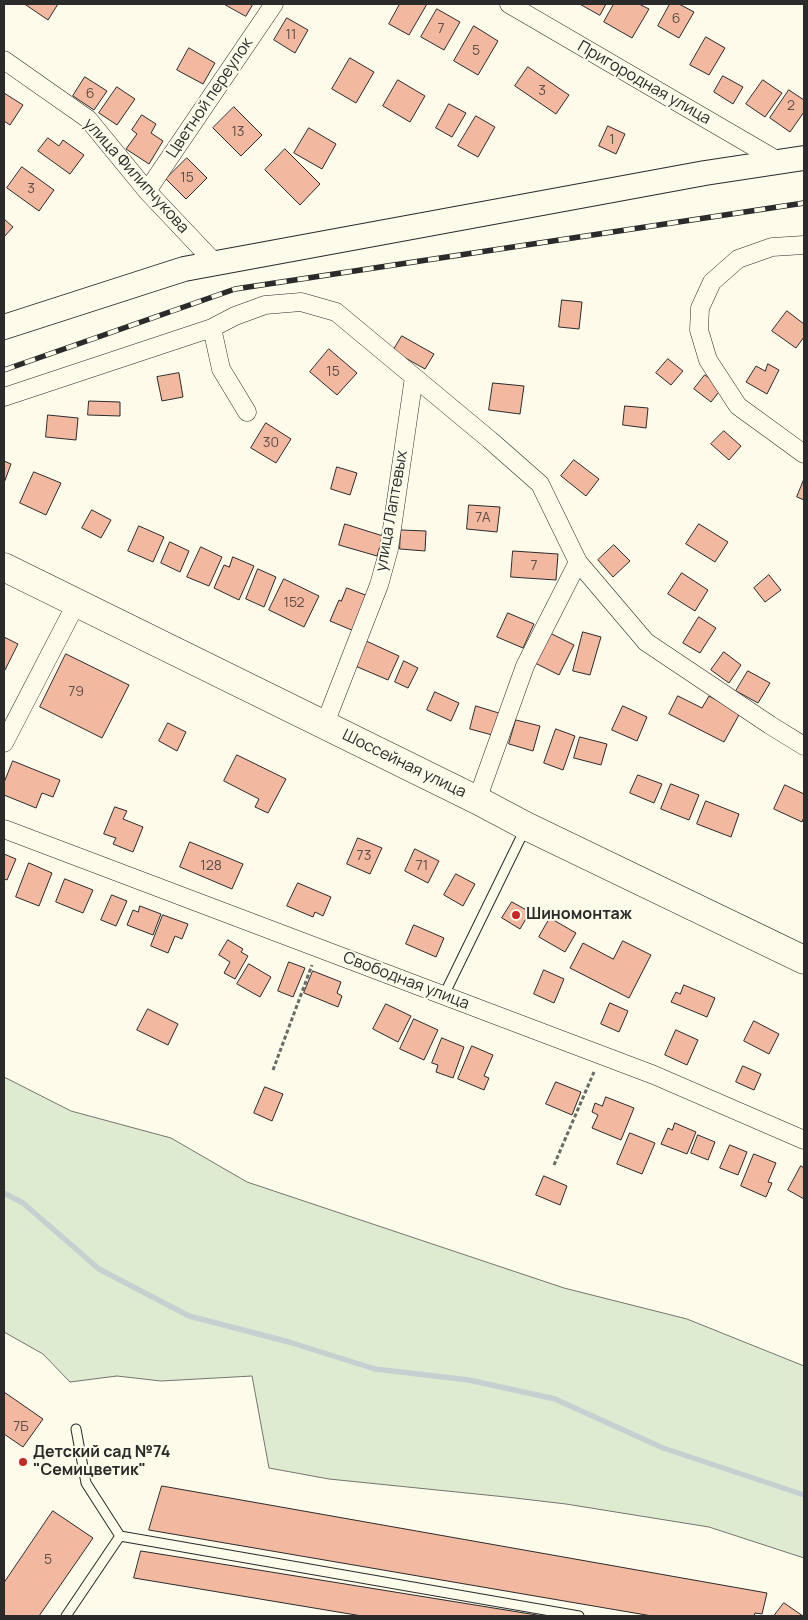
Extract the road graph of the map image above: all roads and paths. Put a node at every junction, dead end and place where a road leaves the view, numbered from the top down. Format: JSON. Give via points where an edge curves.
{"nodes":[{"id":1,"x":274,"y":4,"type":"edge"},
{"id":2,"x":509,"y":4,"type":"edge"},
{"id":3,"x":4,"y":60,"type":"edge"},
{"id":4,"x":804,"y":158,"type":"edge"},
{"id":5,"x":780,"y":162,"type":"junction"},
{"id":6,"x":147,"y":191,"type":"junction"},
{"id":7,"x":804,"y":245,"type":"edge"},
{"id":8,"x":215,"y":263,"type":"junction"},
{"id":9,"x":4,"y":327,"type":"edge"},
{"id":10,"x":212,"y":328,"type":"junction"},
{"id":11,"x":414,"y":377,"type":"junction"},
{"id":12,"x":4,"y":396,"type":"edge"},
{"id":13,"x":247,"y":412,"type":"dead end"},
{"id":14,"x":804,"y":454,"type":"edge"},
{"id":15,"x":578,"y":562,"type":"junction"},
{"id":16,"x":4,"y":567,"type":"edge"},
{"id":17,"x":76,"y":604,"type":"junction"},
{"id":18,"x":324,"y":726,"type":"junction"},
{"id":19,"x":4,"y":743,"type":"edge"},
{"id":20,"x":804,"y":746,"type":"edge"},
{"id":21,"x":477,"y":800,"type":"junction"},
{"id":22,"x":526,"y":826,"type":"junction"},
{"id":23,"x":4,"y":829,"type":"edge"},
{"id":24,"x":318,"y":948,"type":"junction"},
{"id":25,"x":804,"y":960,"type":"edge"},
{"id":26,"x":444,"y":995,"type":"junction"},
{"id":27,"x":602,"y":1055,"type":"junction"},
{"id":28,"x":274,"y":1070,"type":"dead end"},
{"id":29,"x":804,"y":1140,"type":"edge"},
{"id":30,"x":554,"y":1165,"type":"dead end"},
{"id":31,"x":76,"y":1429,"type":"dead end"},
{"id":32,"x":120,"y":1536,"type":"junction"},
{"id":33,"x":66,"y":1616,"type":"edge"},
{"id":34,"x":579,"y":1616,"type":"edge"}],
"edges":[{"from":1,"to":6,"type":"street","name":"Цветной переулок"},
{"from":2,"to":5,"type":"street","name":"Пригородная улица"},
{"from":3,"to":6,"type":"street","name":"улица Филипчукова","via":[[88,119]]},
{"from":4,"to":5,"type":"street"},
{"from":5,"to":8,"type":"street"},
{"from":6,"to":8,"type":"street","name":"улица Филипчукова"},
{"from":7,"to":14,"type":"street","via":[[772,247],[738,259],[712,282],[700,308],[699,330],[708,360],[738,406]]},
{"from":8,"to":9,"type":"street","via":[[184,269]]},
{"from":10,"to":11,"type":"street","via":[[265,305],[301,302],[336,312]]},
{"from":10,"to":12,"type":"street"},
{"from":10,"to":13,"type":"street","via":[[220,369]]},
{"from":11,"to":15,"type":"street","via":[[540,484]]},
{"from":11,"to":18,"type":"street","name":"улица Лаптевых","via":[[389,549]]},
{"from":15,"to":20,"type":"street","via":[[646,642]]},
{"from":15,"to":21,"type":"street","via":[[525,666]]},
{"from":16,"to":17,"type":"main road","name":"Шоссейная улица"},
{"from":17,"to":18,"type":"main road","name":"Шоссейная улица"},
{"from":17,"to":19,"type":"street"},
{"from":18,"to":21,"type":"main road","name":"Шоссейная улица"},
{"from":21,"to":22,"type":"main road","name":"Шоссейная улица"},
{"from":22,"to":25,"type":"main road","name":"Шоссейная улица"},
{"from":22,"to":26,"type":"lane"},
{"from":23,"to":24,"type":"street","name":"Свободная улица"},
{"from":24,"to":26,"type":"street","name":"Свободная улица"},
{"from":24,"to":28,"type":"path"},
{"from":26,"to":27,"type":"street","name":"Свободная улица"},
{"from":27,"to":29,"type":"street","name":"Свободная улица"},
{"from":27,"to":30,"type":"path"},
{"from":31,"to":32,"type":"lane","via":[[86,1483]]},
{"from":32,"to":33,"type":"lane"},
{"from":32,"to":34,"type":"lane"}]}
